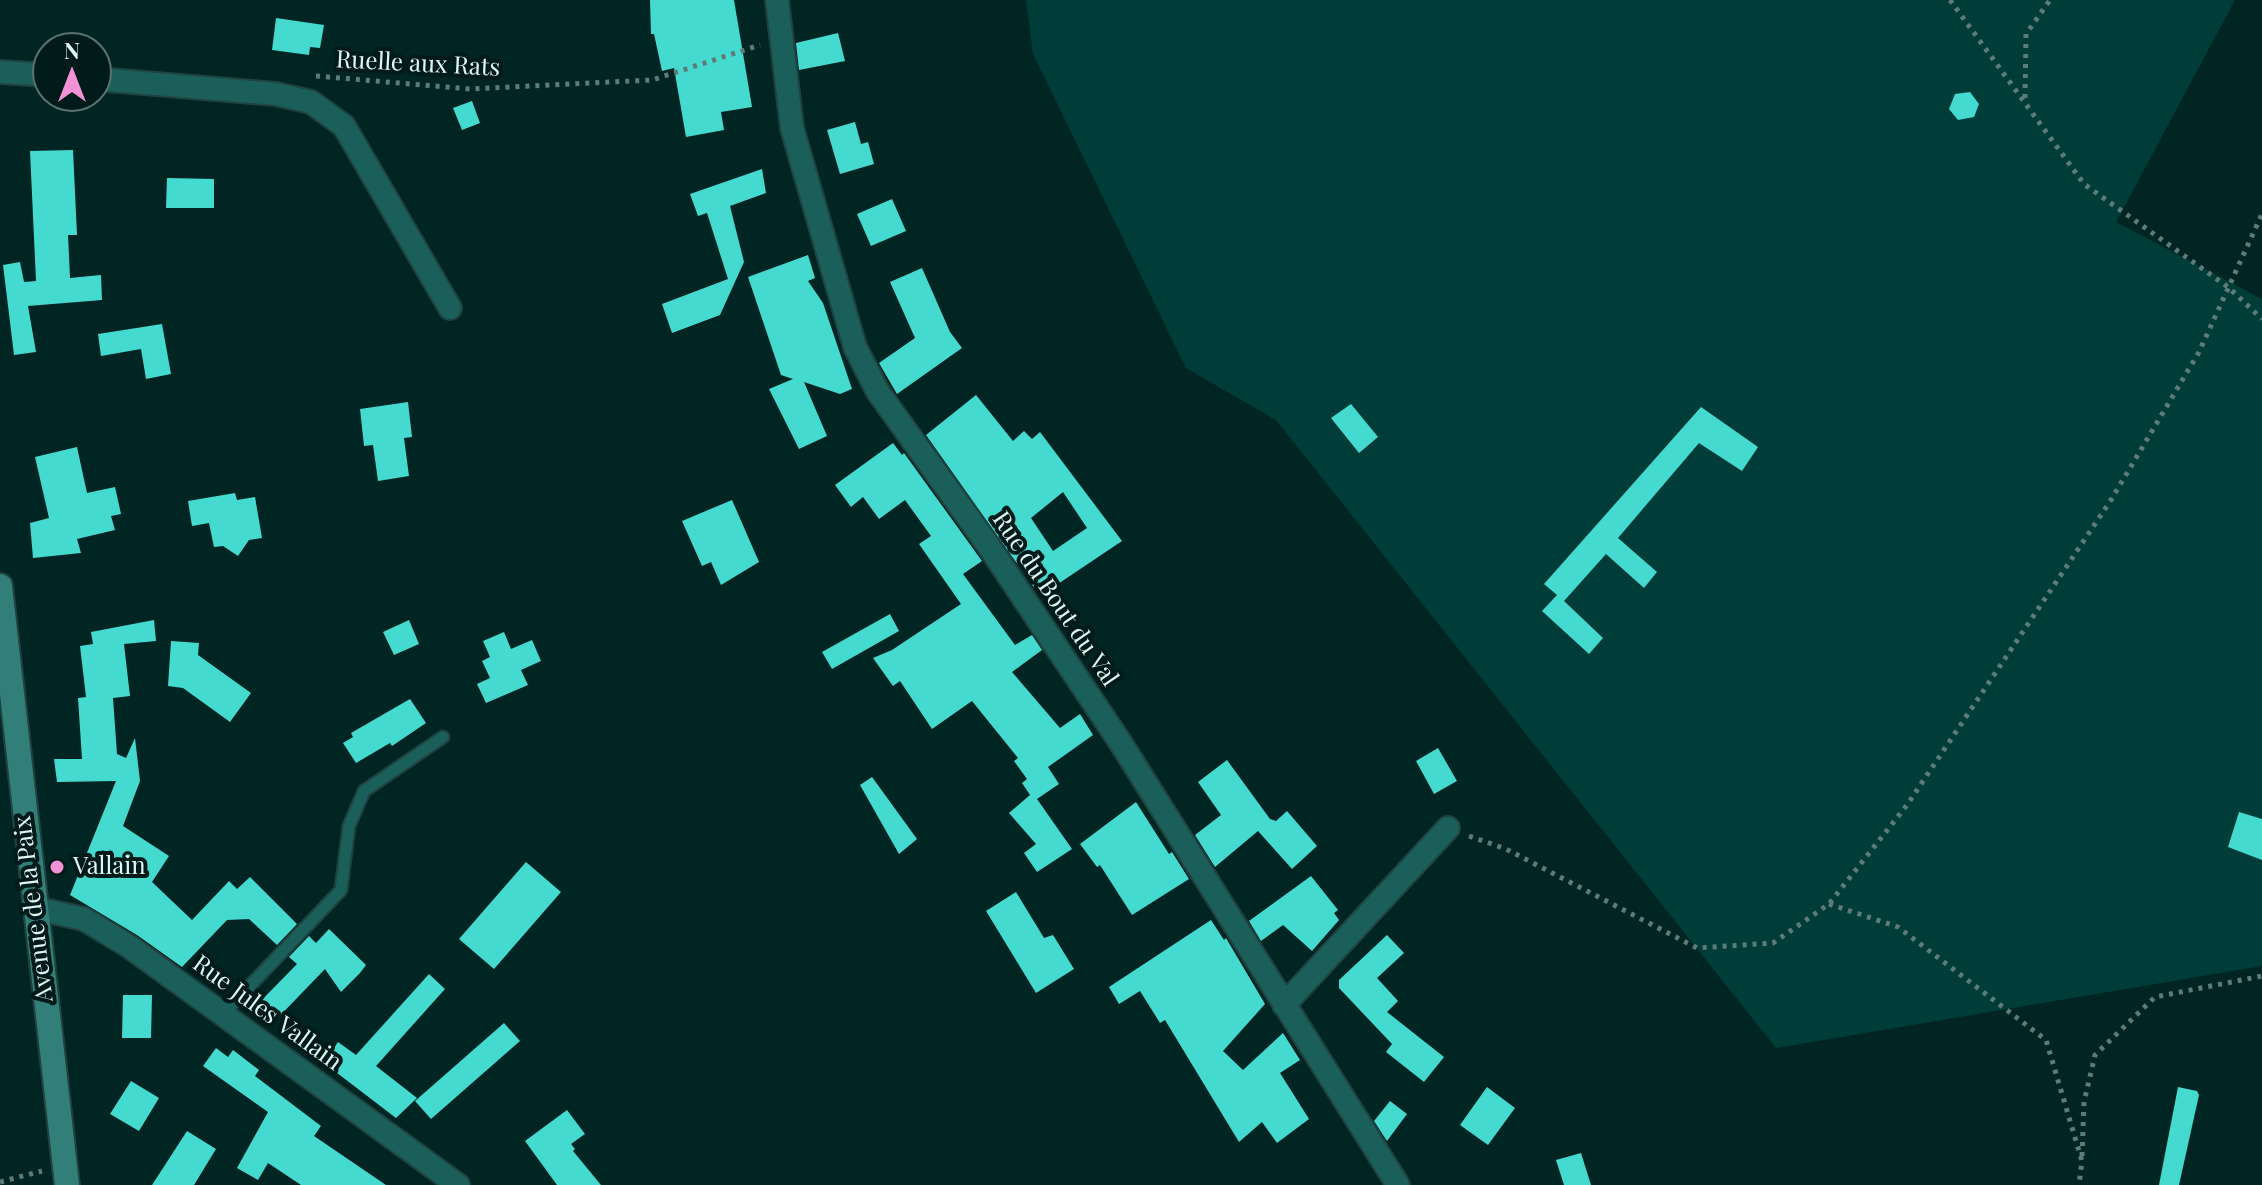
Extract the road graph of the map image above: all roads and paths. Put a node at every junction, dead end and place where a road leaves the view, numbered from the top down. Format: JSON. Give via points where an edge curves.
{"nodes":[{"id":1,"x":777,"y":0,"type":"edge"},
{"id":2,"x":1950,"y":0,"type":"edge"},
{"id":3,"x":2050,"y":0,"type":"edge"},
{"id":4,"x":779,"y":38,"type":"junction"},
{"id":5,"x":0,"y":72,"type":"edge"},
{"id":6,"x":32,"y":74,"type":"edge"},
{"id":7,"x":313,"y":76,"type":"dead end"},
{"id":8,"x":112,"y":80,"type":"edge"},
{"id":9,"x":2025,"y":99,"type":"junction"},
{"id":10,"x":2262,"y":214,"type":"edge"},
{"id":11,"x":2228,"y":287,"type":"junction"},
{"id":12,"x":450,"y":308,"type":"dead end"},
{"id":13,"x":2262,"y":319,"type":"edge"},
{"id":14,"x":0,"y":586,"type":"edge"},
{"id":15,"x":443,"y":737,"type":"dead end"},
{"id":16,"x":1448,"y":828,"type":"joint"},
{"id":17,"x":1829,"y":904,"type":"junction"},
{"id":18,"x":34,"y":908,"type":"junction"},
{"id":19,"x":2262,"y":976,"type":"edge"},
{"id":20,"x":1284,"y":1005,"type":"junction"},
{"id":21,"x":224,"y":1013,"type":"junction"},
{"id":22,"x":2082,"y":1161,"type":"junction"},
{"id":23,"x":66,"y":1175,"type":"edge"},
{"id":24,"x":0,"y":1182,"type":"edge"},
{"id":25,"x":458,"y":1185,"type":"edge"},
{"id":26,"x":1398,"y":1185,"type":"edge"},
{"id":27,"x":2079,"y":1185,"type":"edge"}],
"edges":[{"from":1,"to":4,"type":"street","name":"Rue du Bout du Val"},
{"from":2,"to":9,"type":"path"},
{"from":3,"to":9,"type":"path","via":[[2026,34]]},
{"from":4,"to":7,"type":"path","name":"Ruelle aux Rats","via":[[652,80],[470,89]]},
{"from":4,"to":20,"type":"street","name":"Rue du Bout du Val","via":[[796,143],[855,347],[878,392],[1122,745]]},
{"from":5,"to":6,"type":"street"},
{"from":8,"to":12,"type":"street","via":[[276,94],[311,102],[344,126]]},
{"from":9,"to":11,"type":"path","via":[[2084,184]]},
{"from":10,"to":11,"type":"path"},
{"from":11,"to":13,"type":"path"},
{"from":11,"to":17,"type":"path","via":[[2199,352],[2111,500],[1907,805]]},
{"from":14,"to":18,"type":"main road","name":"Avenue de la Paix"},
{"from":15,"to":21,"type":"lane","via":[[364,791],[349,826],[341,890]]},
{"from":16,"to":17,"type":"path","via":[[1506,849],[1697,948],[1773,943]]},
{"from":16,"to":20,"type":"street"},
{"from":17,"to":22,"type":"path","via":[[1898,927],[2046,1040]]},
{"from":18,"to":21,"type":"street","name":"Rue Jules Vallain","via":[[84,919]]},
{"from":18,"to":23,"type":"main road","name":"Avenue de la Paix"},
{"from":19,"to":22,"type":"path","via":[[2155,997],[2095,1055],[2084,1102]]},
{"from":20,"to":26,"type":"street","name":"Rue du Bout du Val"},
{"from":21,"to":25,"type":"street","name":"Rue Jules Vallain"},
{"from":22,"to":27,"type":"path"},
{"from":23,"to":24,"type":"path"}]}
